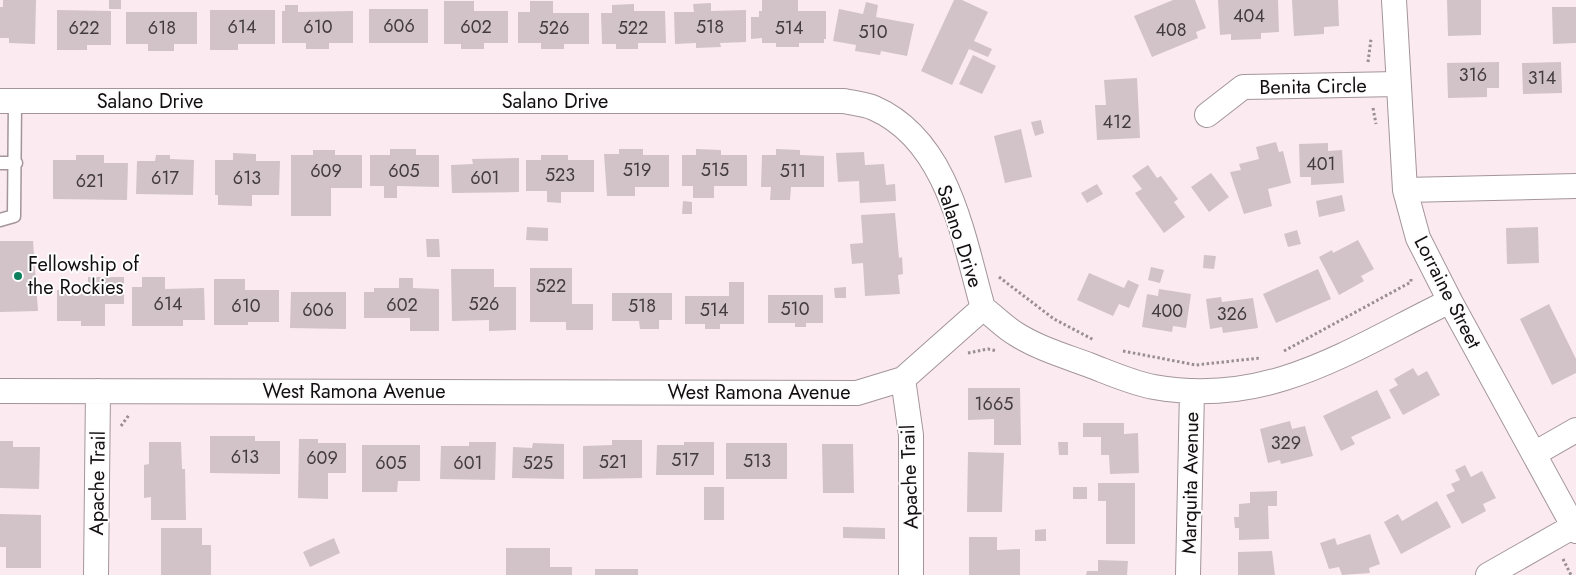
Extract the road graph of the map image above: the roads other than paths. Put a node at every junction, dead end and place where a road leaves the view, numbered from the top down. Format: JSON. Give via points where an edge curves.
{"nodes":[{"id":1,"x":1394,"y":0,"type":"edge"},
{"id":2,"x":1398,"y":84,"type":"junction"},
{"id":3,"x":8,"y":101,"type":"edge"},
{"id":4,"x":1207,"y":115,"type":"dead end"},
{"id":5,"x":0,"y":163,"type":"edge"},
{"id":6,"x":16,"y":163,"type":"junction"},
{"id":7,"x":1576,"y":186,"type":"edge"},
{"id":8,"x":1405,"y":190,"type":"junction"},
{"id":9,"x":0,"y":220,"type":"edge"},
{"id":10,"x":1450,"y":301,"type":"junction"},
{"id":11,"x":983,"y":308,"type":"junction"},
{"id":12,"x":903,"y":379,"type":"junction"},
{"id":13,"x":0,"y":391,"type":"edge"},
{"id":14,"x":98,"y":391,"type":"junction"},
{"id":15,"x":1192,"y":391,"type":"junction"},
{"id":16,"x":1576,"y":430,"type":"edge"},
{"id":17,"x":1534,"y":454,"type":"junction"},
{"id":18,"x":1575,"y":529,"type":"edge"},
{"id":19,"x":96,"y":575,"type":"edge"},
{"id":20,"x":911,"y":575,"type":"edge"},
{"id":21,"x":1188,"y":575,"type":"edge"},
{"id":22,"x":1488,"y":575,"type":"edge"}],
"edges":[{"from":1,"to":2,"type":"street","name":"Lorraine Street"},
{"from":2,"to":4,"type":"street","name":"Benita Circle","via":[[1243,87]]},
{"from":2,"to":8,"type":"street","name":"Lorraine Street"},
{"from":3,"to":6,"type":"lane"},
{"from":3,"to":11,"type":"street","name":"Salano Drive","via":[[844,102],[872,107],[914,136],[949,192]]},
{"from":5,"to":6,"type":"lane"},
{"from":6,"to":9,"type":"lane","via":[[14,216]]},
{"from":7,"to":8,"type":"street"},
{"from":8,"to":10,"type":"street","name":"Lorraine Street","via":[[1418,238]]},
{"from":10,"to":15,"type":"street","via":[[1297,376],[1233,390]]},
{"from":10,"to":17,"type":"street","name":"Lorraine Street"},
{"from":11,"to":12,"type":"street","name":"West Ramona Avenue"},
{"from":11,"to":15,"type":"street","via":[[1015,334],[1047,348],[1134,381]]},
{"from":12,"to":14,"type":"street","name":"West Ramona Avenue","via":[[857,393]]},
{"from":12,"to":20,"type":"street","name":"Apache Trail","via":[[910,435]]},
{"from":13,"to":14,"type":"street","name":"West Ramona Avenue"},
{"from":14,"to":19,"type":"street","name":"Apache Trail"},
{"from":15,"to":21,"type":"street","name":"Marquita Avenue"},
{"from":16,"to":17,"type":"street"},
{"from":17,"to":18,"type":"street","name":"Lorraine Street"},
{"from":18,"to":22,"type":"street"}]}
